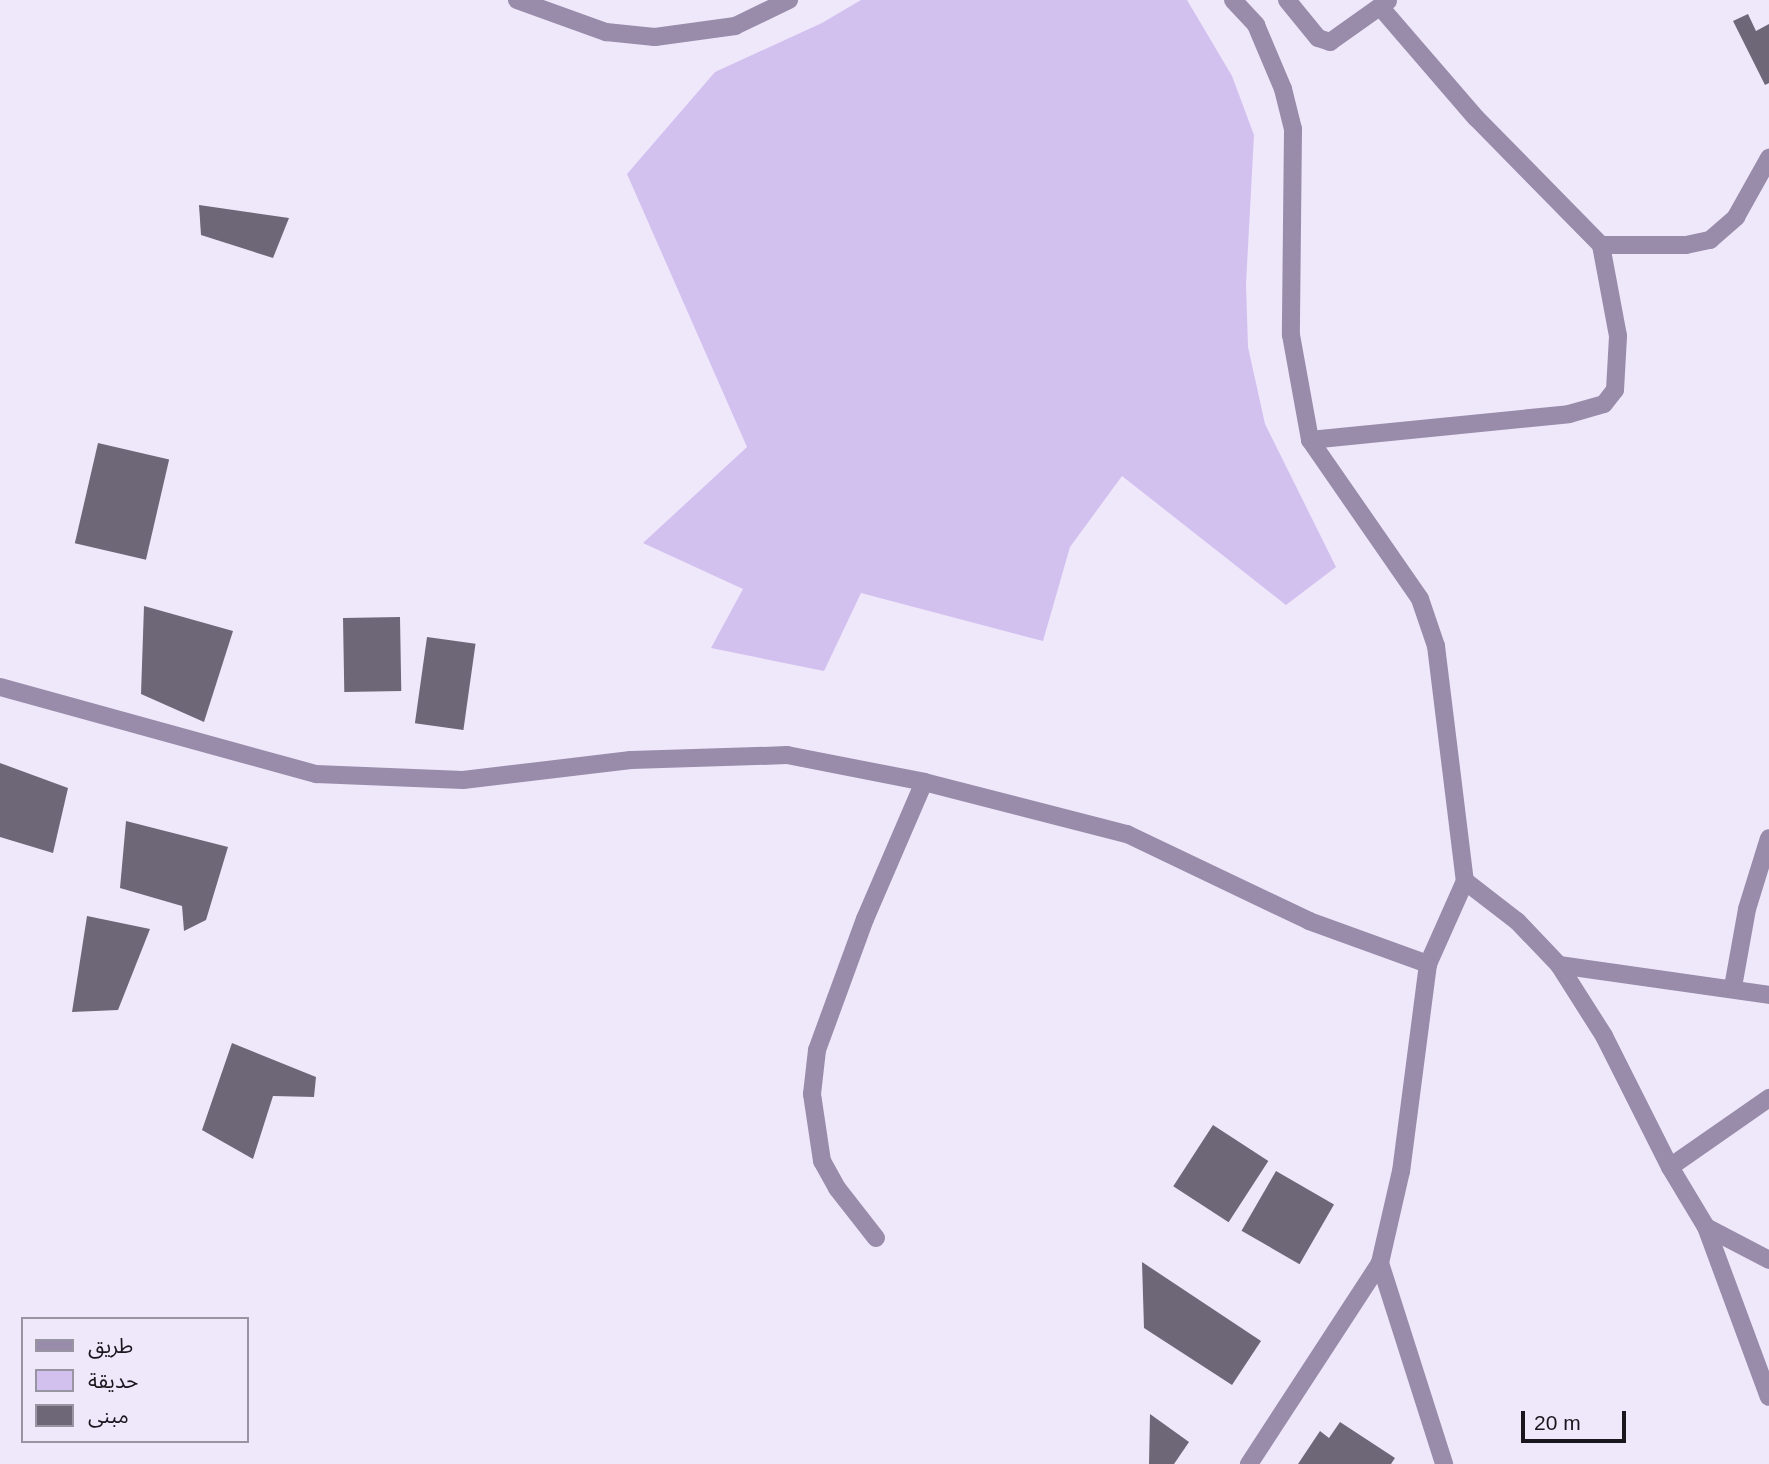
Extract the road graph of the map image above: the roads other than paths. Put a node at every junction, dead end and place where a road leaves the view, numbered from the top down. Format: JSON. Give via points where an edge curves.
{"nodes":[{"id":1,"x":517,"y":0,"type":"edge"},
{"id":2,"x":789,"y":0,"type":"edge"},
{"id":3,"x":1233,"y":0,"type":"edge"},
{"id":4,"x":1287,"y":0,"type":"edge"},
{"id":5,"x":1385,"y":4,"type":"edge"},
{"id":6,"x":1769,"y":158,"type":"edge"},
{"id":7,"x":1601,"y":245,"type":"junction"},
{"id":8,"x":1310,"y":440,"type":"junction"},
{"id":9,"x":0,"y":687,"type":"edge"},
{"id":10,"x":923,"y":782,"type":"junction"},
{"id":11,"x":1769,"y":838,"type":"edge"},
{"id":12,"x":1465,"y":881,"type":"junction"},
{"id":13,"x":1428,"y":964,"type":"junction"},
{"id":14,"x":1559,"y":965,"type":"junction"},
{"id":15,"x":1733,"y":987,"type":"junction"},
{"id":16,"x":1769,"y":995,"type":"edge"},
{"id":17,"x":1769,"y":1098,"type":"edge"},
{"id":18,"x":1670,"y":1167,"type":"junction"},
{"id":19,"x":1706,"y":1227,"type":"junction"},
{"id":20,"x":876,"y":1238,"type":"dead end"},
{"id":21,"x":1769,"y":1260,"type":"edge"},
{"id":22,"x":1380,"y":1263,"type":"junction"},
{"id":23,"x":1769,"y":1397,"type":"edge"},
{"id":24,"x":1249,"y":1464,"type":"edge"},
{"id":25,"x":1444,"y":1464,"type":"edge"}],
"edges":[{"from":1,"to":2,"type":"street","via":[[606,32],[655,37],[735,26]]},
{"from":3,"to":8,"type":"street","via":[[1256,25],[1283,89],[1293,129],[1291,335]]},
{"from":4,"to":5,"type":"street","via":[[1316,36],[1330,42]]},
{"from":5,"to":7,"type":"street","via":[[1475,118]]},
{"from":6,"to":7,"type":"street","via":[[1736,217],[1710,240],[1686,245]]},
{"from":7,"to":8,"type":"street","via":[[1618,336],[1615,390],[1604,404],[1569,414]]},
{"from":8,"to":12,"type":"street","via":[[1420,599],[1446,698]]},
{"from":9,"to":10,"type":"street","via":[[316,774],[463,780],[631,760],[787,755]]},
{"from":10,"to":13,"type":"street","via":[[1128,834],[1309,921]]},
{"from":10,"to":20,"type":"street","via":[[865,919],[817,1050],[812,1094],[822,1161]]},
{"from":11,"to":15,"type":"street","via":[[1747,909]]},
{"from":12,"to":13,"type":"street"},
{"from":12,"to":14,"type":"street","via":[[1517,921]]},
{"from":13,"to":22,"type":"street","via":[[1401,1171]]},
{"from":14,"to":15,"type":"street"},
{"from":14,"to":18,"type":"street","via":[[1604,1036]]},
{"from":15,"to":16,"type":"street"},
{"from":17,"to":18,"type":"street"},
{"from":18,"to":19,"type":"street"},
{"from":19,"to":21,"type":"street"},
{"from":19,"to":23,"type":"street"},
{"from":22,"to":24,"type":"street"},
{"from":22,"to":25,"type":"street"}]}
